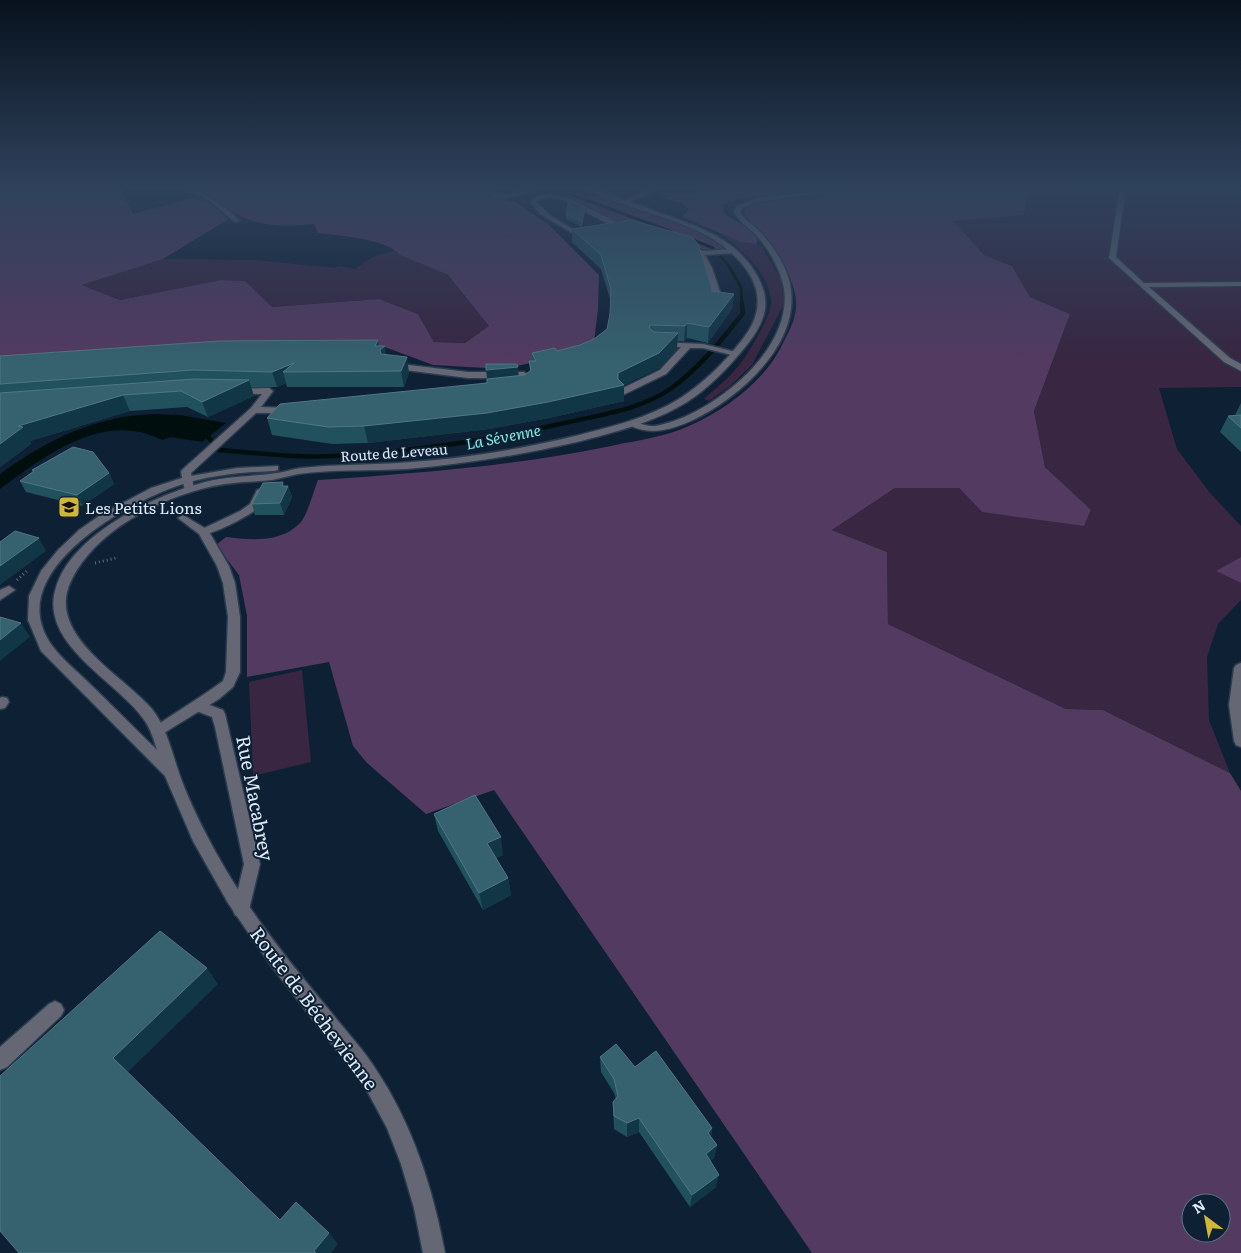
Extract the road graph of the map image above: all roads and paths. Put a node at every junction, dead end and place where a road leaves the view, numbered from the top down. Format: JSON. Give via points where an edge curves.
{"nodes":[{"id":1,"x":688,"y":245,"type":"edge"},
{"id":2,"x":726,"y":245,"type":"edge"},
{"id":3,"x":767,"y":245,"type":"edge"},
{"id":4,"x":1114,"y":245,"type":"edge"},
{"id":5,"x":731,"y":252,"type":"junction"},
{"id":6,"x":701,"y":253,"type":"junction"},
{"id":7,"x":1241,"y":284,"type":"edge"},
{"id":8,"x":1142,"y":286,"type":"junction"},
{"id":9,"x":718,"y":304,"type":"edge"},
{"id":10,"x":654,"y":343,"type":"edge"},
{"id":11,"x":688,"y":346,"type":"junction"},
{"id":12,"x":736,"y":353,"type":"junction"},
{"id":13,"x":390,"y":366,"type":"edge"},
{"id":14,"x":1241,"y":368,"type":"edge"},
{"id":15,"x":506,"y":388,"type":"edge"},
{"id":16,"x":229,"y":391,"type":"edge"},
{"id":17,"x":622,"y":392,"type":"edge"},
{"id":18,"x":254,"y":410,"type":"junction"},
{"id":19,"x":300,"y":411,"type":"edge"},
{"id":20,"x":634,"y":424,"type":"junction"},
{"id":21,"x":313,"y":471,"type":"joint"},
{"id":22,"x":187,"y":485,"type":"junction"},
{"id":23,"x":261,"y":491,"type":"edge"},
{"id":24,"x":183,"y":518,"type":"dead end"},
{"id":25,"x":204,"y":532,"type":"junction"},
{"id":26,"x":116,"y":558,"type":"dead end"},
{"id":27,"x":100,"y":562,"type":"dead end"},
{"id":28,"x":1241,"y":668,"type":"edge"},
{"id":29,"x":199,"y":706,"type":"junction"},
{"id":30,"x":159,"y":732,"type":"junction"},
{"id":31,"x":1241,"y":741,"type":"edge"},
{"id":32,"x":171,"y":773,"type":"junction"},
{"id":33,"x":241,"y":910,"type":"junction"},
{"id":34,"x":55,"y":1010,"type":"dead end"},
{"id":35,"x":0,"y":1060,"type":"edge"},
{"id":36,"x":434,"y":1253,"type":"edge"}],
"edges":[{"from":1,"to":6,"type":"street"},
{"from":2,"to":5,"type":"street","name":"Route de Leveau"},
{"from":3,"to":20,"type":"street","via":[[787,284],[789,305],[783,325],[754,371],[738,388],[699,414],[660,428],[649,429]]},
{"from":4,"to":8,"type":"street","via":[[1112,258]]},
{"from":5,"to":6,"type":"street"},
{"from":5,"to":12,"type":"street","name":"Route de Leveau","via":[[757,282],[763,302],[759,320]]},
{"from":6,"to":9,"type":"street","via":[[720,301]]},
{"from":7,"to":8,"type":"street"},
{"from":8,"to":14,"type":"street","via":[[1227,360]]},
{"from":10,"to":11,"type":"street"},
{"from":11,"to":12,"type":"street"},
{"from":11,"to":17,"type":"street","via":[[663,372]]},
{"from":12,"to":20,"type":"street","name":"Route de Leveau","via":[[692,396]]},
{"from":13,"to":15,"type":"street","via":[[468,375],[524,375],[526,386]]},
{"from":16,"to":18,"type":"street","via":[[268,391]]},
{"from":18,"to":19,"type":"street"},
{"from":18,"to":22,"type":"street","via":[[186,472]]},
{"from":20,"to":21,"type":"street","name":"Route de Leveau","via":[[488,458]]},
{"from":21,"to":22,"type":"street","name":"Route de Béchevienne","via":[[245,469],[221,472]]},
{"from":22,"to":30,"type":"street","name":"Route de Béchevienne","via":[[110,528],[75,565],[60,590],[58,603],[61,621],[71,640],[135,699]]},
{"from":22,"to":32,"type":"street","name":"Route de Béchevienne","via":[[150,492],[82,532],[50,566],[34,604],[38,634],[46,648]]},
{"from":23,"to":25,"type":"street","via":[[249,510]]},
{"from":24,"to":25,"type":"street"},
{"from":25,"to":29,"type":"street","via":[[224,566],[229,583],[234,617],[233,672],[228,684]]},
{"from":26,"to":27,"type":"path"},
{"from":28,"to":31,"type":"street","via":[[1235,706]]},
{"from":29,"to":30,"type":"street"},
{"from":29,"to":33,"type":"street","name":"Rue Macabrey","via":[[218,714],[252,864]]},
{"from":30,"to":32,"type":"street","name":"Route de Béchevienne"},
{"from":32,"to":33,"type":"street","name":"Route de Béchevienne","via":[[209,855]]},
{"from":33,"to":36,"type":"street","name":"Route de Béchevienne","via":[[370,1077],[394,1121],[411,1162],[428,1214]]},
{"from":34,"to":35,"type":"street"}]}
